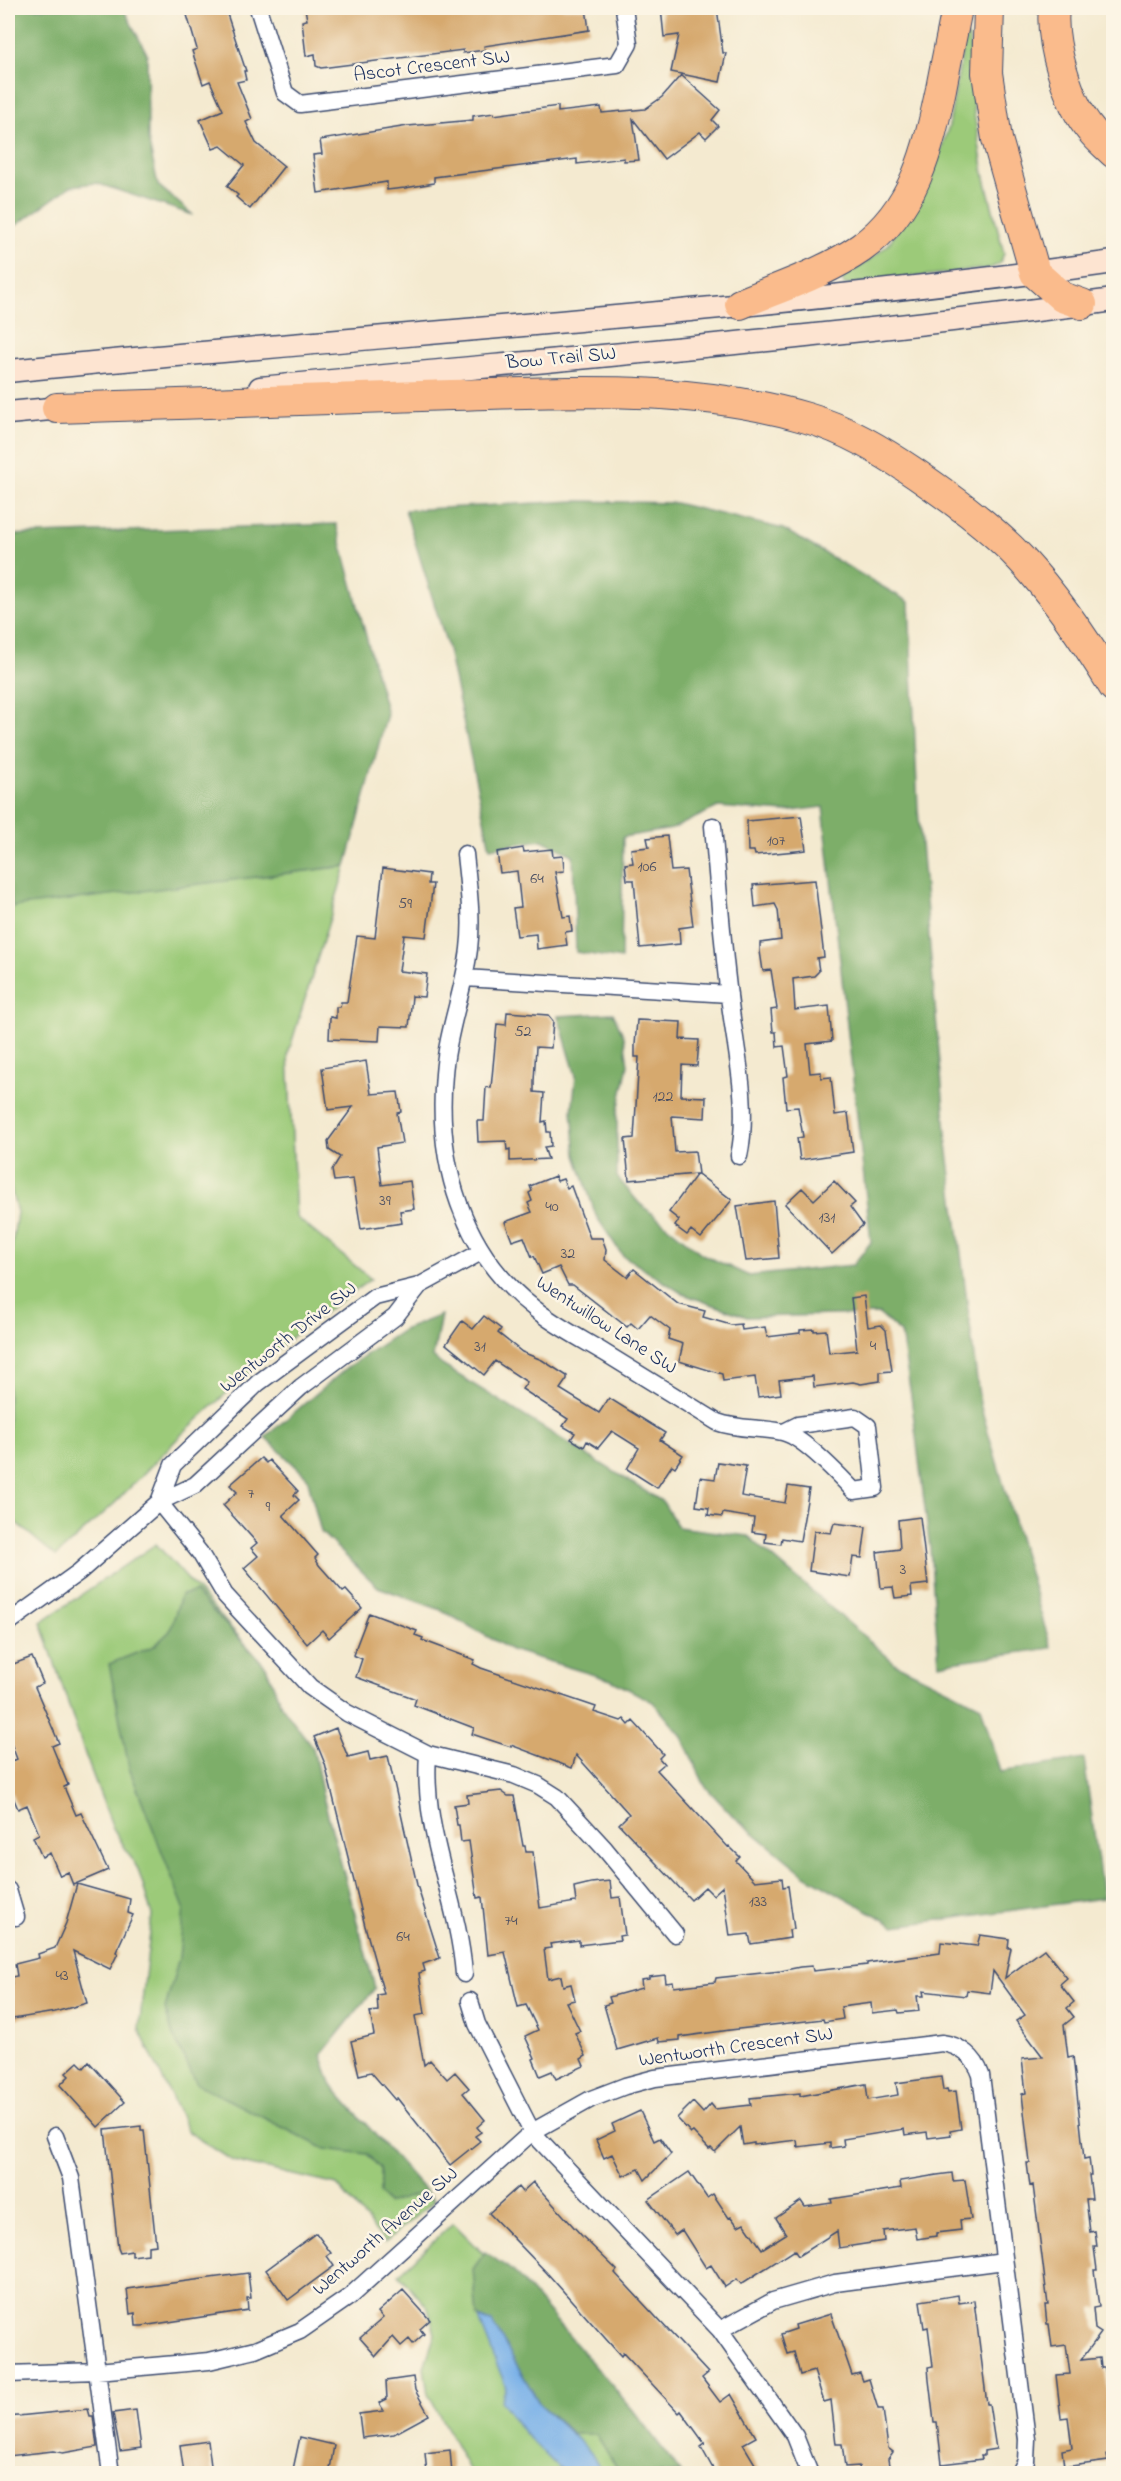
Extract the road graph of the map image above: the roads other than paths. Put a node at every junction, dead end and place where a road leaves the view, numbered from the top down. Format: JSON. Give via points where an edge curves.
{"nodes":[{"id":1,"x":258,"y":8,"type":"edge"},
{"id":2,"x":624,"y":8,"type":"edge"},
{"id":3,"x":957,"y":8,"type":"edge"},
{"id":4,"x":989,"y":8,"type":"edge"},
{"id":5,"x":1054,"y":8,"type":"edge"},
{"id":6,"x":1113,"y":153,"type":"edge"},
{"id":7,"x":1113,"y":262,"type":"edge"},
{"id":8,"x":1035,"y":273,"type":"junction"},
{"id":9,"x":1113,"y":300,"type":"edge"},
{"id":10,"x":740,"y":304,"type":"junction"},
{"id":11,"x":1082,"y":304,"type":"junction"},
{"id":12,"x":8,"y":371,"type":"edge"},
{"id":13,"x":57,"y":408,"type":"junction"},
{"id":14,"x":8,"y":413,"type":"edge"},
{"id":15,"x":1113,"y":687,"type":"edge"},
{"id":16,"x":713,"y":826,"type":"dead end"},
{"id":17,"x":465,"y":854,"type":"dead end"},
{"id":18,"x":465,"y":978,"type":"junction"},
{"id":19,"x":729,"y":994,"type":"junction"},
{"id":20,"x":739,"y":1156,"type":"dead end"},
{"id":21,"x":482,"y":1252,"type":"junction"},
{"id":22,"x":419,"y":1286,"type":"junction"},
{"id":23,"x":784,"y":1432,"type":"junction"},
{"id":24,"x":159,"y":1502,"type":"junction"},
{"id":25,"x":8,"y":1623,"type":"edge"},
{"id":26,"x":428,"y":1754,"type":"junction"},
{"id":27,"x":8,"y":1890,"type":"edge"},
{"id":28,"x":16,"y":1917,"type":"dead end"},
{"id":29,"x":675,"y":1934,"type":"dead end"},
{"id":30,"x":464,"y":1974,"type":"dead end"},
{"id":31,"x":470,"y":2001,"type":"dead end"},
{"id":32,"x":532,"y":2132,"type":"junction"},
{"id":33,"x":55,"y":2136,"type":"dead end"},
{"id":34,"x":1004,"y":2261,"type":"junction"},
{"id":35,"x":720,"y":2330,"type":"junction"},
{"id":36,"x":97,"y":2372,"type":"junction"},
{"id":37,"x":8,"y":2374,"type":"edge"},
{"id":38,"x":111,"y":2474,"type":"edge"},
{"id":39,"x":810,"y":2474,"type":"edge"},
{"id":40,"x":1019,"y":2474,"type":"edge"}],
"edges":[{"from":1,"to":2,"type":"street","name":"Ascot Crescent SW","via":[[285,93],[300,104],[617,65],[629,44]]},
{"from":3,"to":10,"type":"highway","via":[[928,148],[898,211],[861,248],[834,264]]},
{"from":4,"to":8,"type":"highway","via":[[987,73],[997,139]]},
{"from":5,"to":6,"type":"highway","via":[[1052,22],[1063,77],[1089,128]]},
{"from":7,"to":8,"type":"main road","name":"Bow Trail SW"},
{"from":8,"to":10,"type":"main road","name":"Bow Trail SW"},
{"from":8,"to":11,"type":"highway","via":[[1062,297]]},
{"from":9,"to":11,"type":"main road","name":"Bow Trail SW"},
{"from":10,"to":12,"type":"main road","name":"Bow Trail SW"},
{"from":11,"to":13,"type":"main road","name":"Bow Trail SW","via":[[751,342]]},
{"from":13,"to":14,"type":"main road","name":"Bow Trail SW"},
{"from":13,"to":15,"type":"highway","via":[[590,391],[712,399],[809,418],[854,436],[891,457],[981,522],[1051,593]]},
{"from":16,"to":19,"type":"street"},
{"from":17,"to":18,"type":"street","name":"Wentwillow Lane SW","via":[[471,920]]},
{"from":18,"to":19,"type":"street"},
{"from":18,"to":21,"type":"street","name":"Wentwillow Lane SW","via":[[444,1073],[443,1124],[455,1195]]},
{"from":19,"to":20,"type":"street","via":[[740,1080],[743,1135]]},
{"from":21,"to":22,"type":"street","name":"Wentworth Drive SW"},
{"from":21,"to":23,"type":"street","name":"Wentwillow Lane SW","via":[[507,1284],[535,1309],[717,1422],[742,1429]]},
{"from":22,"to":24,"type":"street","name":"Wentworth Drive SW","via":[[395,1317],[301,1387],[195,1485]]},
{"from":22,"to":24,"type":"street","name":"Wentworth Drive SW","via":[[375,1297],[258,1383],[173,1465]]},
{"from":23,"to":23,"type":"street","name":"Wentwillow Lane SW","via":[[820,1456],[854,1491],[875,1488],[867,1426],[855,1417],[798,1425]]},
{"from":24,"to":25,"type":"street","name":"Wentworth Drive SW","via":[[79,1572]]},
{"from":24,"to":26,"type":"street","via":[[200,1554],[225,1595],[310,1687],[347,1713]]},
{"from":26,"to":29,"type":"street","via":[[514,1775],[557,1797]]},
{"from":26,"to":30,"type":"street","via":[[430,1819],[462,1949]]},
{"from":27,"to":28,"type":"street"},
{"from":31,"to":32,"type":"street","via":[[477,2024]]},
{"from":32,"to":34,"type":"street","name":"Wentworth Crescent SW","via":[[591,2099],[655,2078],[951,2044],[968,2055],[981,2075]]},
{"from":32,"to":35,"type":"street"},
{"from":32,"to":36,"type":"street","name":"Wentworth Avenue SW","via":[[349,2297],[300,2331],[255,2350],[209,2361]]},
{"from":33,"to":36,"type":"street","via":[[71,2178]]},
{"from":34,"to":35,"type":"street","via":[[835,2283],[773,2301]]},
{"from":34,"to":40,"type":"street","name":"Wentworth Crescent SW","via":[[1027,2439],[1026,2461]]},
{"from":35,"to":39,"type":"street","via":[[795,2436]]},
{"from":36,"to":37,"type":"street","name":"Wentworth Avenue SW"},
{"from":36,"to":38,"type":"street"}]}
